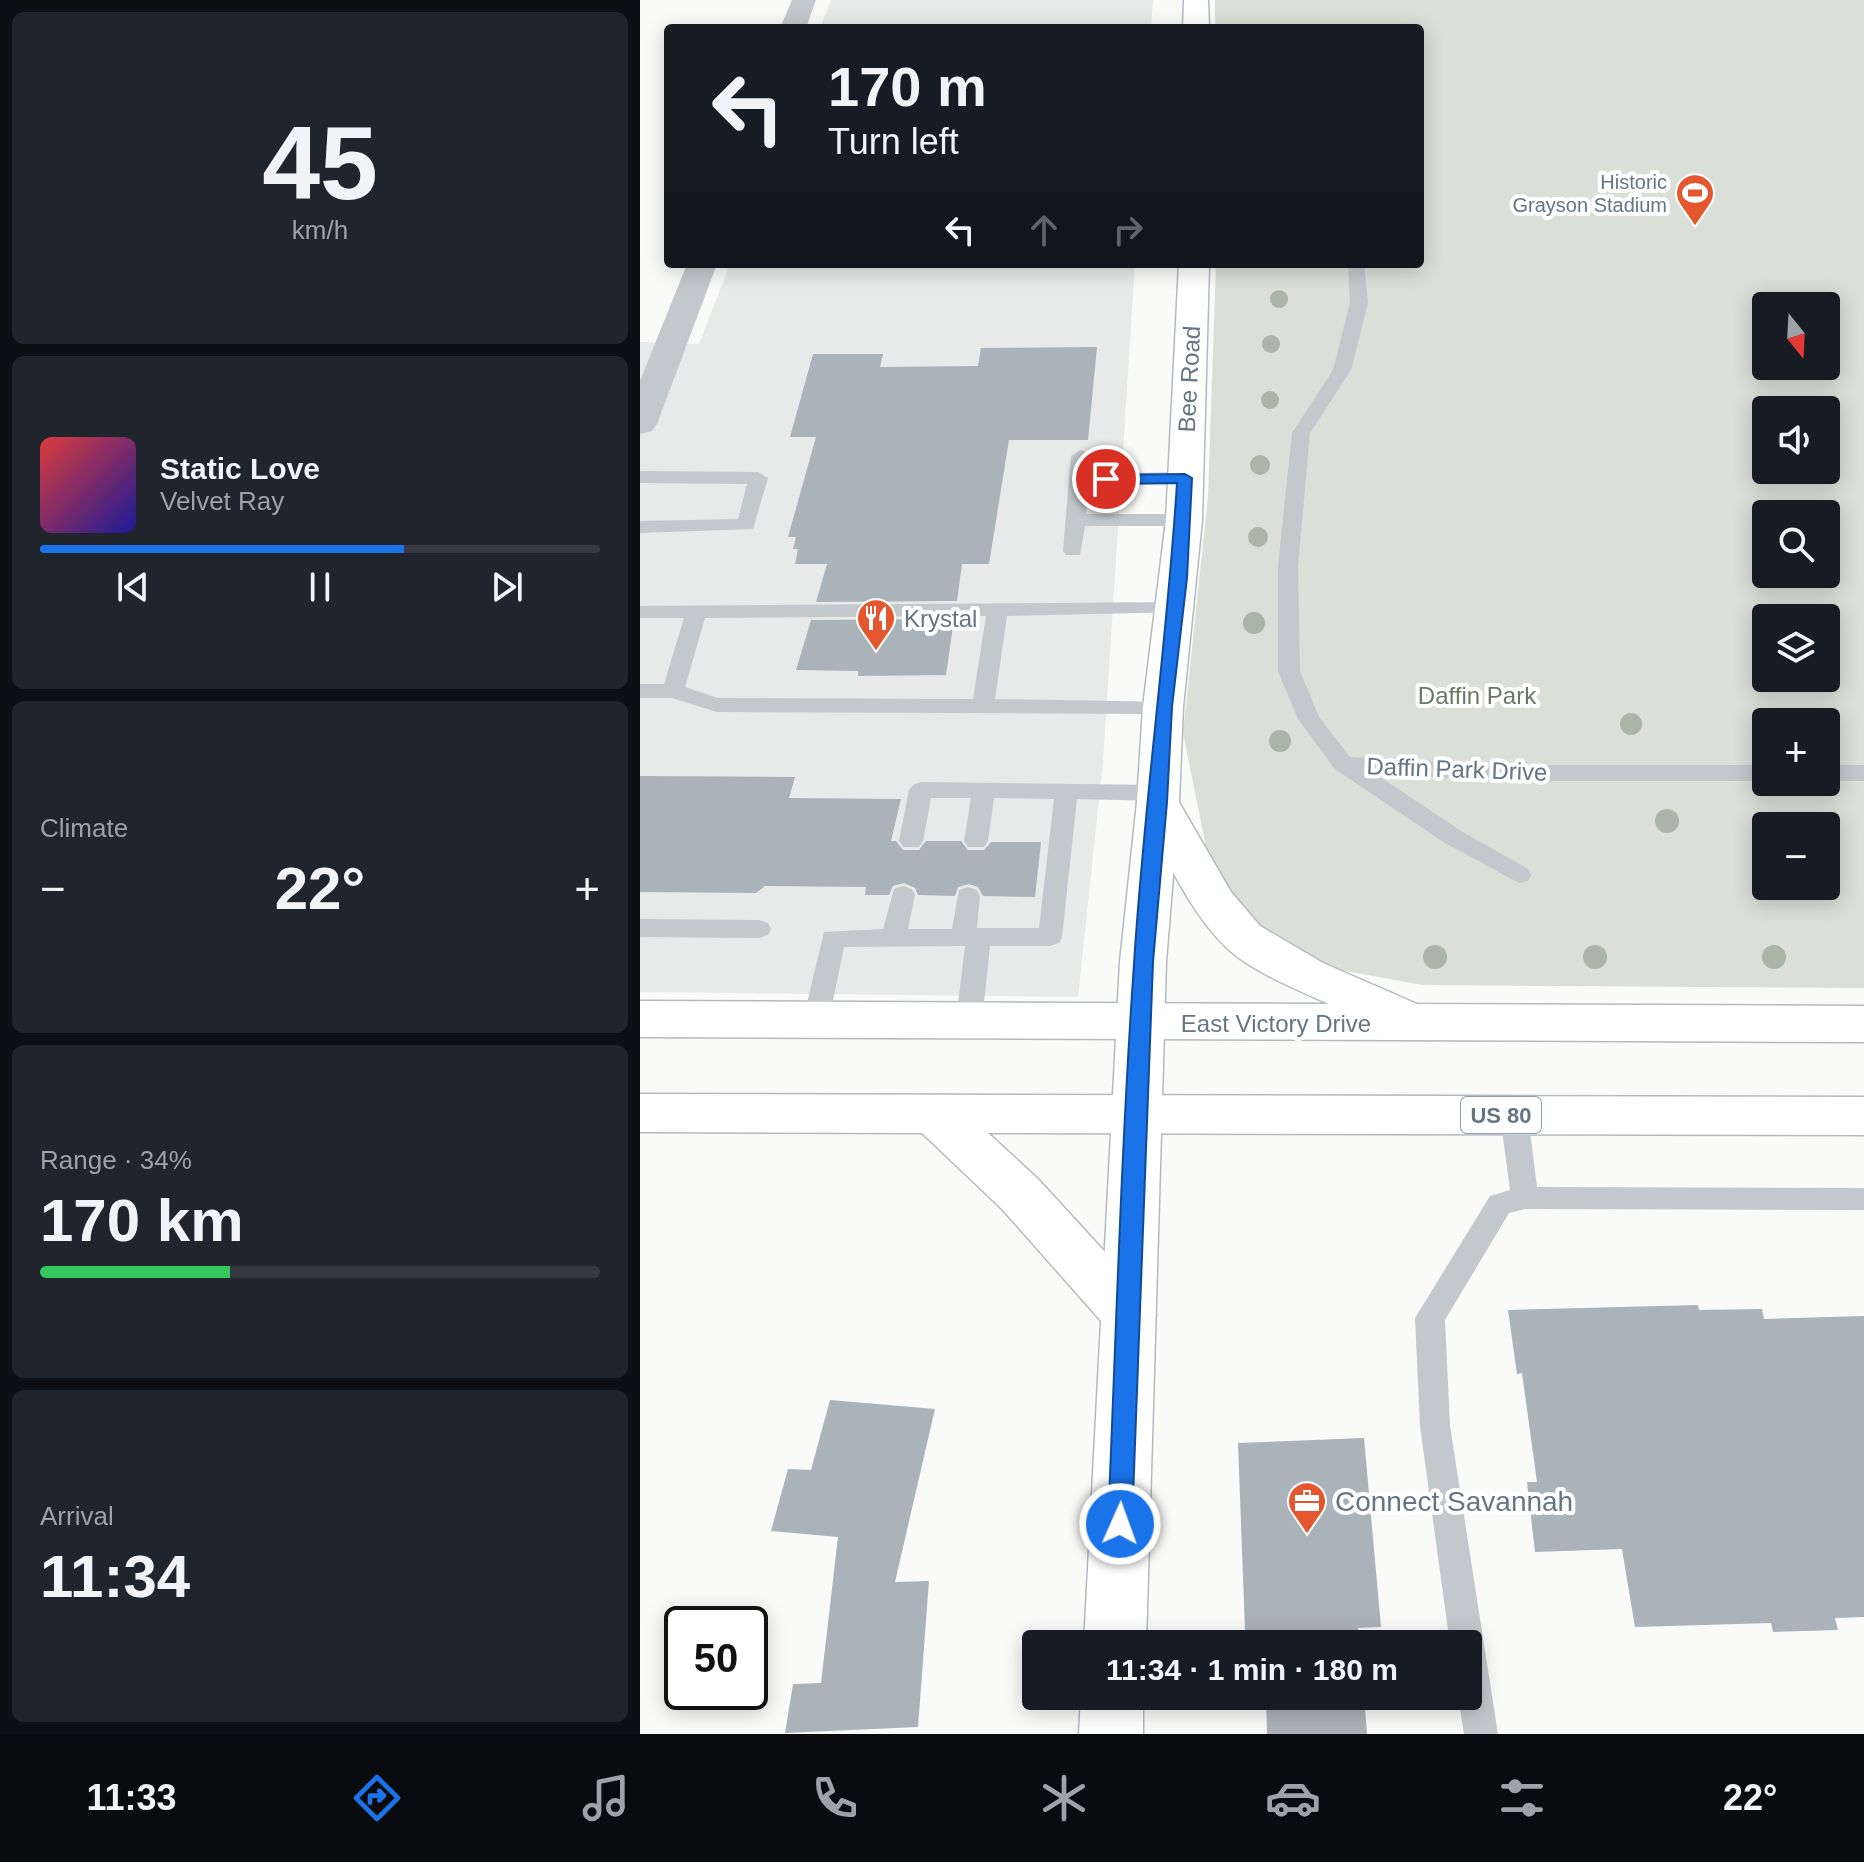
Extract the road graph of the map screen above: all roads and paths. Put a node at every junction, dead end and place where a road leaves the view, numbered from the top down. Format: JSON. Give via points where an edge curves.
{"nodes":[{"id":1,"x":804,"y":0,"type":"edge"},
{"id":2,"x":1196,"y":0,"type":"edge"},
{"id":3,"x":795,"y":24,"type":"edge"},
{"id":4,"x":1196,"y":24,"type":"edge"},
{"id":5,"x":700,"y":268,"type":"edge"},
{"id":6,"x":1194,"y":268,"type":"edge"},
{"id":7,"x":1356,"y":268,"type":"edge"},
{"id":8,"x":643,"y":407,"type":"edge"},
{"id":9,"x":1081,"y":456,"type":"dead end"},
{"id":10,"x":640,"y":477,"type":"edge"},
{"id":11,"x":1185,"y":478,"type":"junction"},
{"id":12,"x":1079,"y":480,"type":"junction"},
{"id":13,"x":1075,"y":520,"type":"junction"},
{"id":14,"x":1184,"y":520,"type":"junction"},
{"id":15,"x":640,"y":527,"type":"edge"},
{"id":16,"x":1073,"y":551,"type":"dead end"},
{"id":17,"x":1176,"y":608,"type":"junction"},
{"id":18,"x":998,"y":609,"type":"junction"},
{"id":19,"x":640,"y":612,"type":"edge"},
{"id":20,"x":696,"y":612,"type":"junction"},
{"id":21,"x":640,"y":691,"type":"edge"},
{"id":22,"x":673,"y":691,"type":"junction"},
{"id":23,"x":983,"y":706,"type":"junction"},
{"id":24,"x":1163,"y":707,"type":"junction"},
{"id":25,"x":1343,"y":764,"type":"junction"},
{"id":26,"x":1752,"y":773,"type":"edge"},
{"id":27,"x":1840,"y":773,"type":"edge"},
{"id":28,"x":1864,"y":773,"type":"edge"},
{"id":29,"x":984,"y":791,"type":"junction"},
{"id":30,"x":1066,"y":791,"type":"junction"},
{"id":31,"x":1159,"y":797,"type":"junction"},
{"id":32,"x":911,"y":841,"type":"dead end"},
{"id":33,"x":976,"y":841,"type":"dead end"},
{"id":34,"x":1519,"y":875,"type":"dead end"},
{"id":35,"x":903,"y":895,"type":"dead end"},
{"id":36,"x":968,"y":896,"type":"dead end"},
{"id":37,"x":640,"y":928,"type":"edge"},
{"id":38,"x":759,"y":929,"type":"dead end"},
{"id":39,"x":894,"y":937,"type":"junction"},
{"id":40,"x":970,"y":938,"type":"junction"},
{"id":41,"x":640,"y":1019,"type":"edge"},
{"id":42,"x":816,"y":1020,"type":"junction"},
{"id":43,"x":969,"y":1021,"type":"junction"},
{"id":44,"x":1141,"y":1022,"type":"junction"},
{"id":45,"x":1415,"y":1023,"type":"junction"},
{"id":46,"x":1864,"y":1024,"type":"edge"},
{"id":47,"x":640,"y":1113,"type":"edge"},
{"id":48,"x":933,"y":1113,"type":"junction"},
{"id":49,"x":1137,"y":1114,"type":"junction"},
{"id":50,"x":1514,"y":1115,"type":"junction"},
{"id":51,"x":1864,"y":1116,"type":"edge"},
{"id":52,"x":1525,"y":1198,"type":"junction"},
{"id":53,"x":1864,"y":1199,"type":"edge"},
{"id":54,"x":1129,"y":1315,"type":"junction"},
{"id":55,"x":1116,"y":1630,"type":"edge"},
{"id":56,"x":1466,"y":1630,"type":"edge"},
{"id":57,"x":1112,"y":1710,"type":"edge"},
{"id":58,"x":1477,"y":1710,"type":"edge"},
{"id":59,"x":1111,"y":1734,"type":"edge"},
{"id":60,"x":1481,"y":1734,"type":"edge"}],
"edges":[{"from":1,"to":3,"type":"street"},
{"from":2,"to":4,"type":"main road"},
{"from":5,"to":8,"type":"street"},
{"from":6,"to":11,"type":"main road","name":"Bee Road"},
{"from":7,"to":25,"type":"lane","name":"Daffin Park Drive","via":[[1359,302],[1342,370],[1301,433],[1288,566],[1289,671],[1309,719]]},
{"from":9,"to":12,"type":"lane"},
{"from":10,"to":15,"type":"lane","via":[[758,478],[746,525]]},
{"from":11,"to":12,"type":"lane"},
{"from":11,"to":14,"type":"main road","name":"Bee Road"},
{"from":12,"to":13,"type":"lane"},
{"from":13,"to":14,"type":"lane"},
{"from":13,"to":16,"type":"lane"},
{"from":14,"to":17,"type":"main road","name":"Bee Road"},
{"from":17,"to":18,"type":"lane"},
{"from":17,"to":24,"type":"main road","name":"Bee Road"},
{"from":18,"to":20,"type":"lane"},
{"from":18,"to":23,"type":"lane"},
{"from":19,"to":20,"type":"lane"},
{"from":20,"to":22,"type":"lane"},
{"from":21,"to":22,"type":"lane"},
{"from":22,"to":23,"type":"lane","via":[[717,705]]},
{"from":23,"to":24,"type":"lane"},
{"from":24,"to":31,"type":"main road","name":"Bee Road"},
{"from":25,"to":26,"type":"lane","name":"Daffin Park Drive","via":[[1499,773]]},
{"from":25,"to":34,"type":"lane"},
{"from":27,"to":28,"type":"lane"},
{"from":29,"to":30,"type":"lane"},
{"from":29,"to":32,"type":"lane","via":[[921,790]]},
{"from":29,"to":33,"type":"lane"},
{"from":30,"to":31,"type":"lane"},
{"from":30,"to":40,"type":"lane","via":[[1050,937]]},
{"from":31,"to":44,"type":"main road","name":"Bee Road"},
{"from":31,"to":45,"type":"main road","via":[[1215,903],[1244,938],[1307,975]]},
{"from":35,"to":39,"type":"lane"},
{"from":36,"to":40,"type":"lane"},
{"from":37,"to":38,"type":"lane"},
{"from":39,"to":40,"type":"lane"},
{"from":39,"to":42,"type":"lane","via":[[833,938]]},
{"from":40,"to":43,"type":"lane"},
{"from":41,"to":42,"type":"main road","name":"East Victory Drive"},
{"from":42,"to":43,"type":"main road","name":"East Victory Drive"},
{"from":43,"to":44,"type":"main road","name":"East Victory Drive"},
{"from":44,"to":45,"type":"main road","name":"East Victory Drive"},
{"from":44,"to":49,"type":"main road","name":"Bee Road"},
{"from":45,"to":46,"type":"main road","name":"East Victory Drive"},
{"from":47,"to":48,"type":"main road","number":"US 80"},
{"from":48,"to":49,"type":"main road","number":"US 80"},
{"from":48,"to":54,"type":"main road","via":[[1020,1194]]},
{"from":49,"to":50,"type":"main road","number":"US 80"},
{"from":49,"to":54,"type":"main road","name":"Bee Road"},
{"from":50,"to":51,"type":"main road","number":"US 80"},
{"from":50,"to":52,"type":"lane"},
{"from":52,"to":53,"type":"lane"},
{"from":52,"to":56,"type":"lane","via":[[1500,1204],[1430,1318],[1435,1426]]},
{"from":54,"to":55,"type":"main road","name":"Bee Road"},
{"from":57,"to":59,"type":"main road"},
{"from":58,"to":60,"type":"lane"}]}
